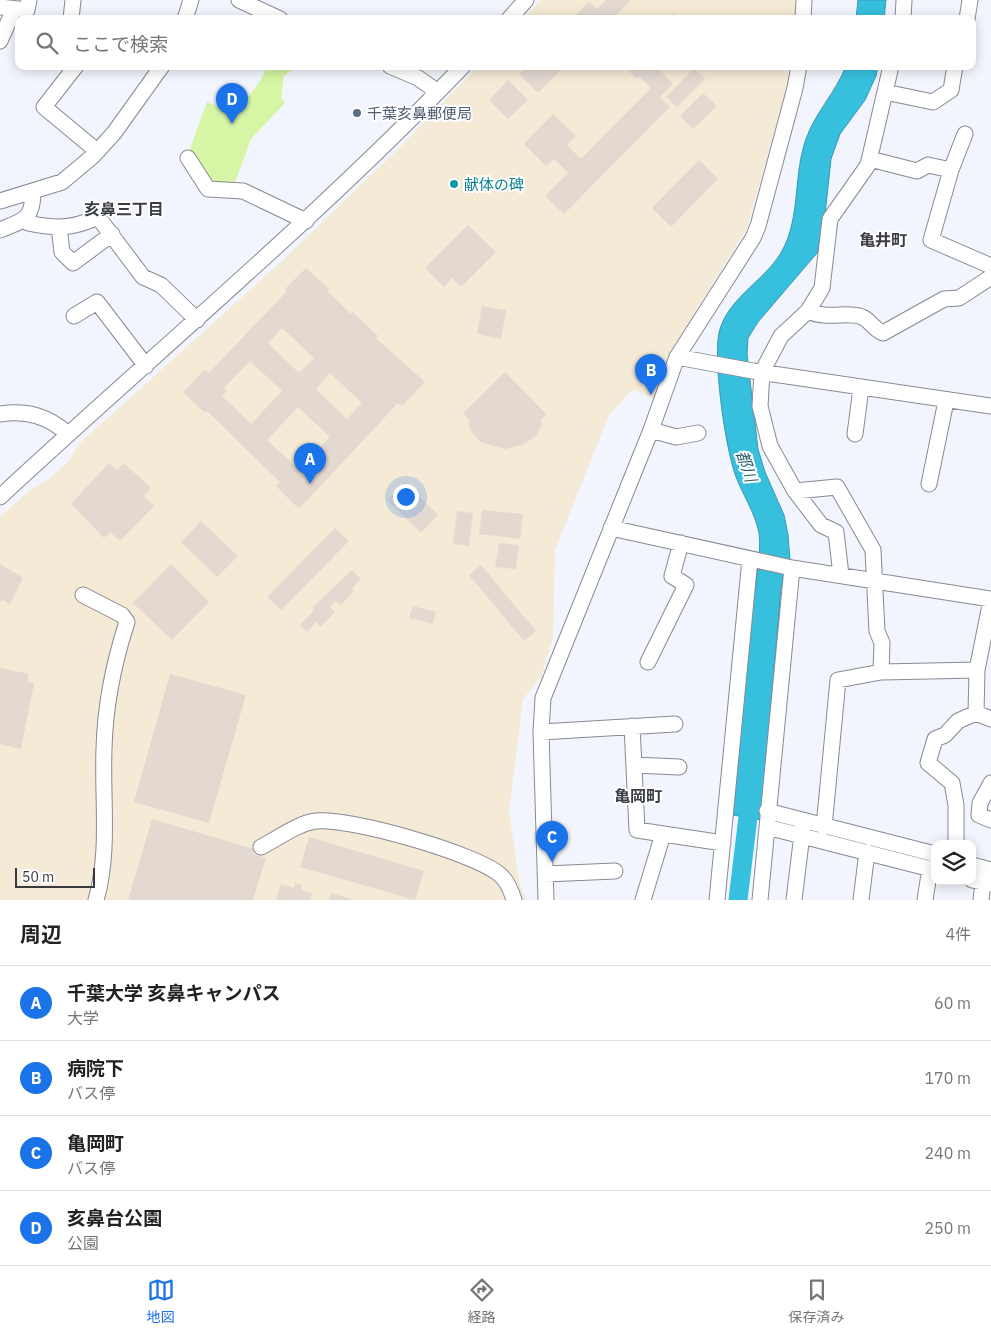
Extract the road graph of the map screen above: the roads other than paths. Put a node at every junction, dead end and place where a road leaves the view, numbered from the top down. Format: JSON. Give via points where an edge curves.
{"nodes":[{"id":1,"x":29,"y":0,"type":"edge"},
{"id":2,"x":73,"y":0,"type":"edge"},
{"id":3,"x":191,"y":0,"type":"edge"},
{"id":4,"x":239,"y":0,"type":"edge"},
{"id":5,"x":804,"y":0,"type":"edge"},
{"id":6,"x":904,"y":0,"type":"edge"},
{"id":7,"x":970,"y":0,"type":"edge"},
{"id":8,"x":521,"y":1,"type":"edge"},
{"id":9,"x":7,"y":8,"type":"edge"},
{"id":10,"x":71,"y":15,"type":"edge"},
{"id":11,"x":186,"y":15,"type":"edge"},
{"id":12,"x":271,"y":15,"type":"edge"},
{"id":13,"x":512,"y":15,"type":"edge"},
{"id":14,"x":802,"y":15,"type":"edge"},
{"id":15,"x":903,"y":15,"type":"edge"},
{"id":16,"x":968,"y":15,"type":"edge"},
{"id":17,"x":0,"y":41,"type":"edge"},
{"id":18,"x":73,"y":70,"type":"edge"},
{"id":19,"x":159,"y":70,"type":"edge"},
{"id":20,"x":399,"y":70,"type":"edge"},
{"id":21,"x":459,"y":70,"type":"edge"},
{"id":22,"x":798,"y":70,"type":"edge"},
{"id":23,"x":890,"y":70,"type":"edge"},
{"id":24,"x":954,"y":70,"type":"edge"},
{"id":25,"x":438,"y":92,"type":"junction"},
{"id":26,"x":885,"y":92,"type":"junction"},
{"id":27,"x":965,"y":134,"type":"dead end"},
{"id":28,"x":97,"y":151,"type":"junction"},
{"id":29,"x":188,"y":158,"type":"dead end"},
{"id":30,"x":870,"y":159,"type":"junction"},
{"id":31,"x":951,"y":170,"type":"junction"},
{"id":32,"x":34,"y":191,"type":"junction"},
{"id":33,"x":0,"y":201,"type":"edge"},
{"id":34,"x":27,"y":218,"type":"junction"},
{"id":35,"x":306,"y":221,"type":"junction"},
{"id":36,"x":59,"y":227,"type":"junction"},
{"id":37,"x":0,"y":230,"type":"edge"},
{"id":38,"x":112,"y":234,"type":"junction"},
{"id":39,"x":991,"y":266,"type":"edge"},
{"id":40,"x":991,"y":277,"type":"edge"},
{"id":41,"x":808,"y":311,"type":"junction"},
{"id":42,"x":74,"y":316,"type":"dead end"},
{"id":43,"x":198,"y":320,"type":"junction"},
{"id":44,"x":677,"y":357,"type":"junction"},
{"id":45,"x":146,"y":366,"type":"junction"},
{"id":46,"x":757,"y":372,"type":"junction"},
{"id":47,"x":861,"y":388,"type":"junction"},
{"id":48,"x":946,"y":401,"type":"junction"},
{"id":49,"x":990,"y":402,"type":"edge"},
{"id":50,"x":0,"y":414,"type":"edge"},
{"id":51,"x":650,"y":430,"type":"junction"},
{"id":52,"x":698,"y":433,"type":"dead end"},
{"id":53,"x":68,"y":434,"type":"junction"},
{"id":54,"x":855,"y":434,"type":"dead end"},
{"id":55,"x":930,"y":484,"type":"dead end"},
{"id":56,"x":794,"y":491,"type":"junction"},
{"id":57,"x":0,"y":497,"type":"edge"},
{"id":58,"x":611,"y":528,"type":"junction"},
{"id":59,"x":681,"y":543,"type":"junction"},
{"id":60,"x":750,"y":559,"type":"junction"},
{"id":61,"x":792,"y":568,"type":"junction"},
{"id":62,"x":841,"y":575,"type":"junction"},
{"id":63,"x":876,"y":581,"type":"junction"},
{"id":64,"x":83,"y":595,"type":"dead end"},
{"id":65,"x":991,"y":599,"type":"edge"},
{"id":66,"x":648,"y":662,"type":"dead end"},
{"id":67,"x":977,"y":670,"type":"junction"},
{"id":68,"x":881,"y":672,"type":"junction"},
{"id":69,"x":976,"y":713,"type":"junction"},
{"id":70,"x":991,"y":719,"type":"edge"},
{"id":71,"x":674,"y":724,"type":"dead end"},
{"id":72,"x":632,"y":726,"type":"junction"},
{"id":73,"x":541,"y":732,"type":"junction"},
{"id":74,"x":634,"y":765,"type":"junction"},
{"id":75,"x":680,"y":767,"type":"dead end"},
{"id":76,"x":991,"y":783,"type":"edge"},
{"id":77,"x":767,"y":811,"type":"junction"},
{"id":78,"x":991,"y":820,"type":"edge"},
{"id":79,"x":767,"y":826,"type":"junction"},
{"id":80,"x":824,"y":827,"type":"junction"},
{"id":81,"x":803,"y":829,"type":"junction"},
{"id":82,"x":663,"y":834,"type":"junction"},
{"id":83,"x":956,"y":840,"type":"edge"},
{"id":84,"x":723,"y":844,"type":"junction"},
{"id":85,"x":261,"y":847,"type":"dead end"},
{"id":86,"x":867,"y":852,"type":"junction"},
{"id":87,"x":931,"y":863,"type":"edge"},
{"id":88,"x":931,"y":864,"type":"edge"},
{"id":89,"x":615,"y":871,"type":"dead end"},
{"id":90,"x":931,"y":873,"type":"edge"},
{"id":91,"x":545,"y":874,"type":"junction"},
{"id":92,"x":984,"y":879,"type":"edge"},
{"id":93,"x":96,"y":900,"type":"edge"},
{"id":94,"x":514,"y":900,"type":"edge"},
{"id":95,"x":546,"y":900,"type":"edge"},
{"id":96,"x":643,"y":900,"type":"edge"},
{"id":97,"x":718,"y":900,"type":"edge"},
{"id":98,"x":760,"y":900,"type":"edge"},
{"id":99,"x":794,"y":900,"type":"edge"},
{"id":100,"x":861,"y":900,"type":"edge"},
{"id":101,"x":925,"y":900,"type":"edge"},
{"id":102,"x":981,"y":900,"type":"edge"}],
"edges":[{"from":1,"to":9,"type":"street","via":[[28,10]]},
{"from":2,"to":10,"type":"street"},
{"from":3,"to":11,"type":"street"},
{"from":4,"to":12,"type":"street"},
{"from":5,"to":14,"type":"street"},
{"from":6,"to":15,"type":"street"},
{"from":7,"to":16,"type":"street"},
{"from":8,"to":13,"type":"street"},
{"from":9,"to":17,"type":"street"},
{"from":18,"to":28,"type":"street","via":[[44,107]]},
{"from":19,"to":28,"type":"street","via":[[141,98]]},
{"from":20,"to":25,"type":"street"},
{"from":21,"to":25,"type":"street"},
{"from":22,"to":44,"type":"street","via":[[753,238]]},
{"from":23,"to":26,"type":"street"},
{"from":24,"to":26,"type":"street","via":[[951,90],[934,102]]},
{"from":25,"to":35,"type":"street"},
{"from":26,"to":30,"type":"street"},
{"from":27,"to":31,"type":"street"},
{"from":28,"to":32,"type":"street","via":[[62,182]]},
{"from":29,"to":35,"type":"street","via":[[208,189],[243,191]]},
{"from":30,"to":31,"type":"street","via":[[917,171],[928,165]]},
{"from":30,"to":41,"type":"street","via":[[830,219],[822,288]]},
{"from":31,"to":39,"type":"street","via":[[932,240]]},
{"from":32,"to":33,"type":"street"},
{"from":32,"to":34,"type":"street","via":[[33,210]]},
{"from":34,"to":36,"type":"street","via":[[28,223]]},
{"from":34,"to":37,"type":"street"},
{"from":35,"to":43,"type":"street"},
{"from":36,"to":38,"type":"street","via":[[78,226],[98,217]]},
{"from":36,"to":38,"type":"street","via":[[62,252],[73,263]]},
{"from":38,"to":43,"type":"street","via":[[143,277],[161,285]]},
{"from":40,"to":41,"type":"street","via":[[959,298],[944,299],[883,333],[873,329],[861,316],[818,315]]},
{"from":41,"to":46,"type":"street","via":[[781,336]]},
{"from":42,"to":45,"type":"street","via":[[97,302]]},
{"from":43,"to":45,"type":"street"},
{"from":44,"to":46,"type":"street"},
{"from":44,"to":51,"type":"street"},
{"from":45,"to":53,"type":"street"},
{"from":46,"to":47,"type":"street"},
{"from":46,"to":56,"type":"street","via":[[760,406],[770,446]]},
{"from":47,"to":48,"type":"street"},
{"from":47,"to":54,"type":"street"},
{"from":48,"to":49,"type":"street"},
{"from":48,"to":55,"type":"street"},
{"from":50,"to":53,"type":"street","via":[[37,414]]},
{"from":51,"to":52,"type":"street","via":[[676,437]]},
{"from":51,"to":58,"type":"street"},
{"from":53,"to":57,"type":"street"},
{"from":56,"to":62,"type":"street","via":[[821,525],[836,532]]},
{"from":56,"to":63,"type":"street","via":[[837,487],[873,550]]},
{"from":58,"to":59,"type":"street"},
{"from":58,"to":73,"type":"street","via":[[547,685],[541,708]]},
{"from":59,"to":60,"type":"street"},
{"from":59,"to":66,"type":"street","via":[[672,576],[686,586]]},
{"from":60,"to":61,"type":"street"},
{"from":60,"to":84,"type":"street"},
{"from":61,"to":62,"type":"street"},
{"from":61,"to":77,"type":"street"},
{"from":62,"to":63,"type":"street"},
{"from":63,"to":65,"type":"street"},
{"from":63,"to":68,"type":"street","via":[[877,631],[882,643]]},
{"from":64,"to":93,"type":"street","via":[[122,615],[127,622],[118,648],[106,720],[104,875]]},
{"from":65,"to":67,"type":"street"},
{"from":67,"to":68,"type":"street"},
{"from":67,"to":69,"type":"street"},
{"from":68,"to":80,"type":"street","via":[[838,680]]},
{"from":69,"to":70,"type":"street"},
{"from":69,"to":83,"type":"street","via":[[958,721],[945,735],[935,739],[928,764],[952,783]]},
{"from":71,"to":72,"type":"street"},
{"from":72,"to":73,"type":"street"},
{"from":72,"to":74,"type":"street"},
{"from":73,"to":91,"type":"street"},
{"from":74,"to":75,"type":"street"},
{"from":74,"to":82,"type":"street","via":[[637,830]]},
{"from":76,"to":78,"type":"street","via":[[980,803],[979,815]]},
{"from":77,"to":79,"type":"street"},
{"from":77,"to":81,"type":"street"},
{"from":79,"to":81,"type":"street"},
{"from":79,"to":98,"type":"street"},
{"from":80,"to":81,"type":"street"},
{"from":80,"to":87,"type":"street"},
{"from":81,"to":86,"type":"street"},
{"from":81,"to":99,"type":"street"},
{"from":82,"to":84,"type":"street"},
{"from":82,"to":96,"type":"street"},
{"from":84,"to":97,"type":"street"},
{"from":85,"to":94,"type":"street","via":[[313,821],[344,822],[442,848],[480,862],[500,875],[511,889]]},
{"from":86,"to":88,"type":"street"},
{"from":86,"to":100,"type":"street"},
{"from":89,"to":91,"type":"street"},
{"from":90,"to":101,"type":"street"},
{"from":91,"to":95,"type":"street"},
{"from":92,"to":102,"type":"street"}]}
